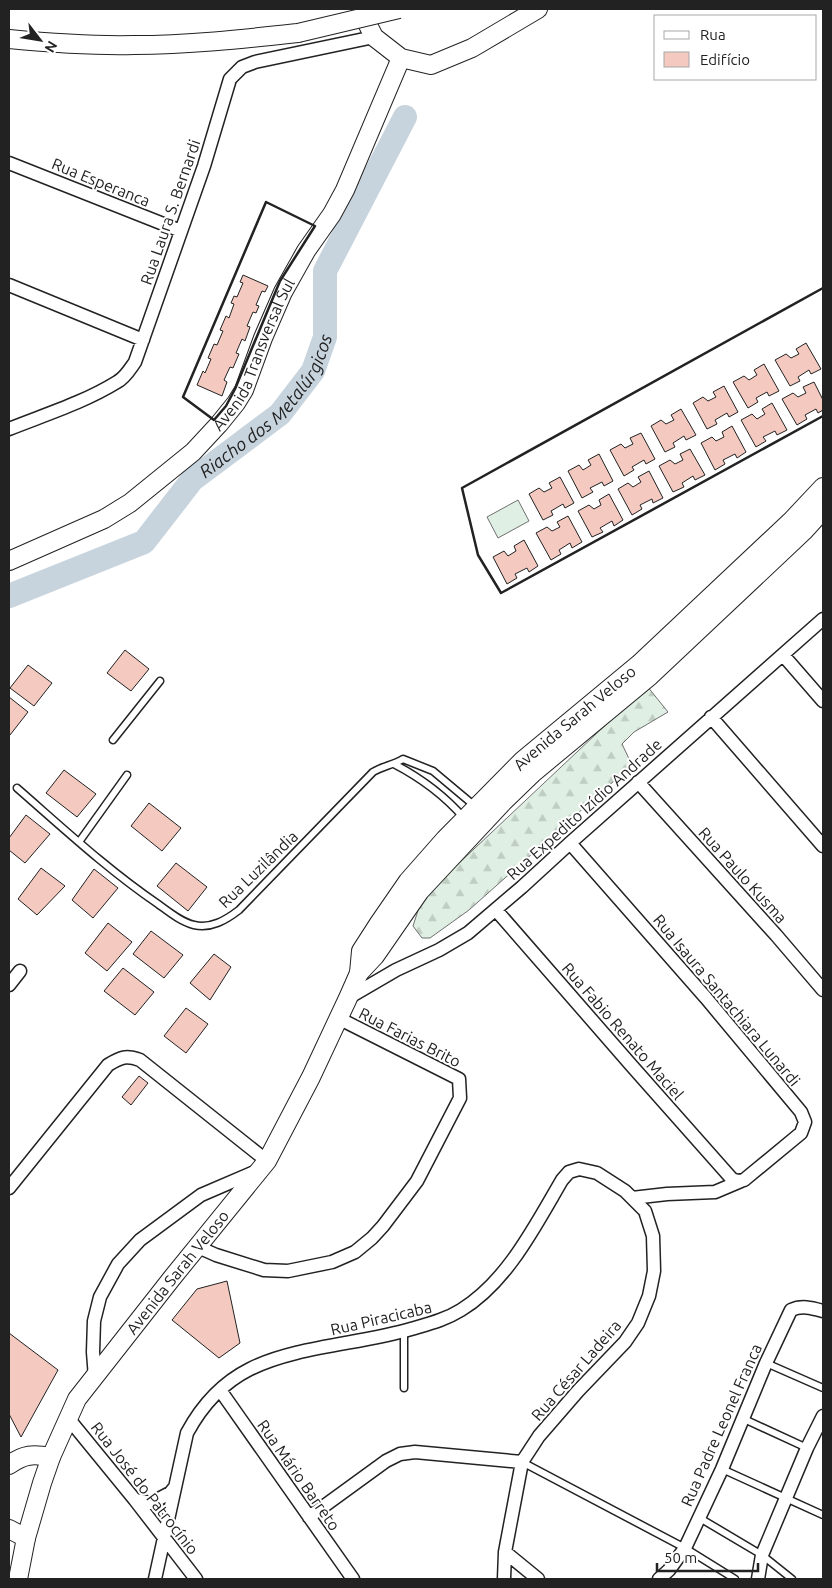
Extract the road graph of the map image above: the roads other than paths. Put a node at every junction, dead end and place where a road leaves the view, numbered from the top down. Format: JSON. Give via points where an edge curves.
{"nodes":[{"id":1,"x":361,"y":9,"type":"edge"},
{"id":2,"x":399,"y":9,"type":"edge"},
{"id":3,"x":538,"y":9,"type":"edge"},
{"id":4,"x":374,"y":36,"type":"junction"},
{"id":5,"x":9,"y":40,"type":"edge"},
{"id":6,"x":401,"y":58,"type":"junction"},
{"id":7,"x":9,"y":162,"type":"edge"},
{"id":8,"x":181,"y":231,"type":"junction"},
{"id":9,"x":9,"y":286,"type":"edge"},
{"id":10,"x":143,"y":340,"type":"junction"},
{"id":11,"x":9,"y":429,"type":"edge"},
{"id":12,"x":823,"y":487,"type":"edge"},
{"id":13,"x":823,"y":510,"type":"edge"},
{"id":14,"x":9,"y":561,"type":"edge"},
{"id":15,"x":823,"y":618,"type":"edge"},
{"id":16,"x":783,"y":655,"type":"junction"},
{"id":17,"x":160,"y":681,"type":"dead end"},
{"id":18,"x":823,"y":701,"type":"edge"},
{"id":19,"x":711,"y":717,"type":"junction"},
{"id":20,"x":113,"y":740,"type":"dead end"},
{"id":21,"x":394,"y":764,"type":"junction"},
{"id":22,"x":127,"y":775,"type":"dead end"},
{"id":23,"x":638,"y":782,"type":"junction"},
{"id":24,"x":17,"y":788,"type":"dead end"},
{"id":25,"x":476,"y":819,"type":"junction"},
{"id":26,"x":79,"y":842,"type":"junction"},
{"id":27,"x":570,"y":842,"type":"junction"},
{"id":28,"x":823,"y":846,"type":"edge"},
{"id":29,"x":496,"y":910,"type":"junction"},
{"id":30,"x":20,"y":971,"type":"dead end"},
{"id":31,"x":9,"y":985,"type":"edge"},
{"id":32,"x":823,"y":990,"type":"edge"},
{"id":33,"x":348,"y":998,"type":"junction"},
{"id":34,"x":338,"y":1018,"type":"junction"},
{"id":35,"x":264,"y":1165,"type":"junction"},
{"id":36,"x":597,"y":1173,"type":"joint"},
{"id":37,"x":741,"y":1182,"type":"junction"},
{"id":38,"x":9,"y":1188,"type":"edge"},
{"id":39,"x":632,"y":1198,"type":"junction"},
{"id":40,"x":198,"y":1247,"type":"junction"},
{"id":41,"x":823,"y":1311,"type":"edge"},
{"id":42,"x":404,"y":1331,"type":"junction"},
{"id":43,"x":766,"y":1363,"type":"junction"},
{"id":44,"x":95,"y":1378,"type":"junction"},
{"id":45,"x":404,"y":1388,"type":"dead end"},
{"id":46,"x":823,"y":1388,"type":"edge"},
{"id":47,"x":220,"y":1390,"type":"junction"},
{"id":48,"x":68,"y":1418,"type":"junction"},
{"id":49,"x":744,"y":1418,"type":"junction"},
{"id":50,"x":822,"y":1422,"type":"edge"},
{"id":51,"x":807,"y":1448,"type":"junction"},
{"id":52,"x":51,"y":1457,"type":"junction"},
{"id":53,"x":522,"y":1462,"type":"junction"},
{"id":54,"x":9,"y":1464,"type":"edge"},
{"id":55,"x":722,"y":1469,"type":"junction"},
{"id":56,"x":175,"y":1487,"type":"junction"},
{"id":57,"x":785,"y":1498,"type":"junction"},
{"id":58,"x":135,"y":1500,"type":"junction"},
{"id":59,"x":823,"y":1515,"type":"edge"},
{"id":60,"x":698,"y":1517,"type":"junction"},
{"id":61,"x":309,"y":1518,"type":"junction"},
{"id":62,"x":9,"y":1529,"type":"edge"},
{"id":63,"x":163,"y":1536,"type":"junction"},
{"id":64,"x":26,"y":1538,"type":"junction"},
{"id":65,"x":685,"y":1548,"type":"junction"},
{"id":66,"x":505,"y":1552,"type":"junction"},
{"id":67,"x":762,"y":1555,"type":"junction"},
{"id":68,"x":18,"y":1579,"type":"edge"},
{"id":69,"x":155,"y":1579,"type":"edge"},
{"id":70,"x":196,"y":1579,"type":"edge"},
{"id":71,"x":353,"y":1579,"type":"edge"},
{"id":72,"x":504,"y":1579,"type":"edge"},
{"id":73,"x":538,"y":1579,"type":"edge"},
{"id":74,"x":659,"y":1579,"type":"edge"},
{"id":75,"x":735,"y":1579,"type":"edge"},
{"id":76,"x":758,"y":1579,"type":"edge"},
{"id":77,"x":792,"y":1579,"type":"edge"}],
"edges":[{"from":1,"to":4,"type":"main road"},
{"from":2,"to":5,"type":"main road","bridge":true,"via":[[298,33],[224,41],[90,45]]},
{"from":3,"to":6,"type":"main road","via":[[472,48],[431,65]]},
{"from":4,"to":6,"type":"main road"},
{"from":4,"to":8,"type":"street","name":"Rua Laura S. Bernardi","via":[[256,62],[236,72],[225,93],[221,114]]},
{"from":6,"to":14,"type":"main road","name":"Avenida Transversal Sul","via":[[345,190],[282,292],[236,403],[193,452],[130,503],[104,520]]},
{"from":7,"to":8,"type":"street","name":"Rua Esperanca"},
{"from":8,"to":10,"type":"street","name":"Rua Laura S. Bernardi"},
{"from":9,"to":10,"type":"street"},
{"from":10,"to":11,"type":"street","name":"Rua Laura S. Bernardi","via":[[135,362],[118,382]]},
{"from":12,"to":25,"type":"main road","name":"Avenida Sarah Veloso","via":[[639,664],[522,761]]},
{"from":13,"to":25,"type":"main road","name":"Avenida Sarah Veloso","via":[[650,676]]},
{"from":15,"to":16,"type":"street","name":"Rua Expedito Izídio Andrade"},
{"from":16,"to":18,"type":"street"},
{"from":16,"to":19,"type":"street","name":"Rua Expedito Izídio Andrade"},
{"from":17,"to":20,"type":"lane"},
{"from":19,"to":23,"type":"street","name":"Rua Expedito Izídio Andrade"},
{"from":19,"to":28,"type":"street"},
{"from":21,"to":25,"type":"lane"},
{"from":21,"to":25,"type":"lane","name":"Rua Luzilândia","via":[[403,759],[433,771]]},
{"from":21,"to":26,"type":"lane","name":"Rua Luzilândia","via":[[373,772],[239,910],[227,920],[211,926],[185,922]]},
{"from":22,"to":26,"type":"lane"},
{"from":23,"to":27,"type":"street","name":"Rua Expedito Izídio Andrade"},
{"from":23,"to":32,"type":"street","name":"Rua Paulo Kusma"},
{"from":24,"to":26,"type":"lane","name":"Rua Luzilândia"},
{"from":25,"to":33,"type":"main road","name":"Avenida Sarah Veloso","via":[[445,839],[408,881],[361,951],[359,972]]},
{"from":27,"to":29,"type":"street","name":"Rua Expedito Izídio Andrade"},
{"from":27,"to":37,"type":"street","name":"Rua Isaura Santachiara Lunardi","via":[[804,1118],[801,1132]]},
{"from":29,"to":33,"type":"street","name":"Rua Expedito Izídio Andrade","via":[[439,950]]},
{"from":29,"to":37,"type":"street","name":"Rua Fabio Renato Maciel","via":[[726,1173]]},
{"from":30,"to":31,"type":"street"},
{"from":33,"to":34,"type":"main road","name":"Avenida Sarah Veloso"},
{"from":34,"to":35,"type":"main road","name":"Avenida Sarah Veloso"},
{"from":34,"to":40,"type":"street","name":"Rua Farias Brito","via":[[459,1079],[460,1098],[417,1181],[372,1238],[355,1252],[332,1262],[288,1272],[264,1270]]},
{"from":35,"to":38,"type":"street","via":[[140,1060],[128,1056],[108,1065]]},
{"from":35,"to":40,"type":"main road","name":"Avenida Sarah Veloso"},
{"from":35,"to":44,"type":"street","via":[[202,1195],[140,1240],[118,1264],[100,1297],[94,1321]]},
{"from":36,"to":39,"type":"street","name":"Rua César Ladeira"},
{"from":36,"to":42,"type":"street","name":"Rua Piracicaba","via":[[579,1169],[569,1172],[523,1246],[477,1298],[441,1321]]},
{"from":37,"to":39,"type":"street","via":[[715,1192]]},
{"from":39,"to":53,"type":"street","name":"Rua César Ladeira","via":[[645,1211],[653,1236],[654,1271],[649,1296],[638,1323],[625,1342],[539,1436]]},
{"from":40,"to":44,"type":"main road","name":"Avenida Sarah Veloso"},
{"from":41,"to":43,"type":"street","name":"Rua Padre Leonel Franca","via":[[808,1307],[791,1310]]},
{"from":42,"to":45,"type":"lane"},
{"from":42,"to":47,"type":"street","name":"Rua Piracicaba","via":[[268,1361],[248,1370]]},
{"from":43,"to":46,"type":"lane"},
{"from":43,"to":49,"type":"street","name":"Rua Padre Leonel Franca"},
{"from":44,"to":48,"type":"main road","name":"Avenida Sarah Veloso"},
{"from":47,"to":56,"type":"street","name":"Rua Piracicaba","via":[[186,1433]]},
{"from":47,"to":61,"type":"street","name":"Rua Mário Barreto"},
{"from":48,"to":52,"type":"main road","name":"Avenida Sarah Veloso"},
{"from":48,"to":58,"type":"street","name":"Rua José do Patrocínio"},
{"from":49,"to":51,"type":"lane"},
{"from":49,"to":55,"type":"street","name":"Rua Padre Leonel Franca"},
{"from":50,"to":51,"type":"street"},
{"from":51,"to":57,"type":"street"},
{"from":52,"to":54,"type":"main road","via":[[36,1454]]},
{"from":52,"to":64,"type":"main road","name":"Avenida Sarah Veloso"},
{"from":53,"to":61,"type":"street","via":[[415,1452],[400,1454]]},
{"from":53,"to":65,"type":"lane"},
{"from":53,"to":66,"type":"street","name":"Rua César Ladeira"},
{"from":55,"to":57,"type":"lane"},
{"from":55,"to":60,"type":"street","name":"Rua Padre Leonel Franca"},
{"from":56,"to":58,"type":"street","via":[[151,1503]]},
{"from":56,"to":63,"type":"street","name":"Rua Piracicaba"},
{"from":57,"to":59,"type":"lane"},
{"from":57,"to":67,"type":"street"},
{"from":58,"to":63,"type":"street","name":"Rua José do Patrocínio"},
{"from":60,"to":65,"type":"street","name":"Rua Padre Leonel Franca"},
{"from":60,"to":67,"type":"lane"},
{"from":61,"to":71,"type":"street","name":"Rua Mário Barreto"},
{"from":62,"to":64,"type":"main road"},
{"from":63,"to":69,"type":"street","name":"Rua Piracicaba"},
{"from":63,"to":70,"type":"street","name":"Rua José do Patrocínio"},
{"from":64,"to":68,"type":"main road","name":"Avenida Sarah Veloso"},
{"from":65,"to":74,"type":"street","name":"Rua Padre Leonel Franca"},
{"from":65,"to":75,"type":"lane"},
{"from":66,"to":72,"type":"street","name":"Rua César Ladeira"},
{"from":66,"to":73,"type":"street"},
{"from":67,"to":76,"type":"street"},
{"from":67,"to":77,"type":"lane"}]}
